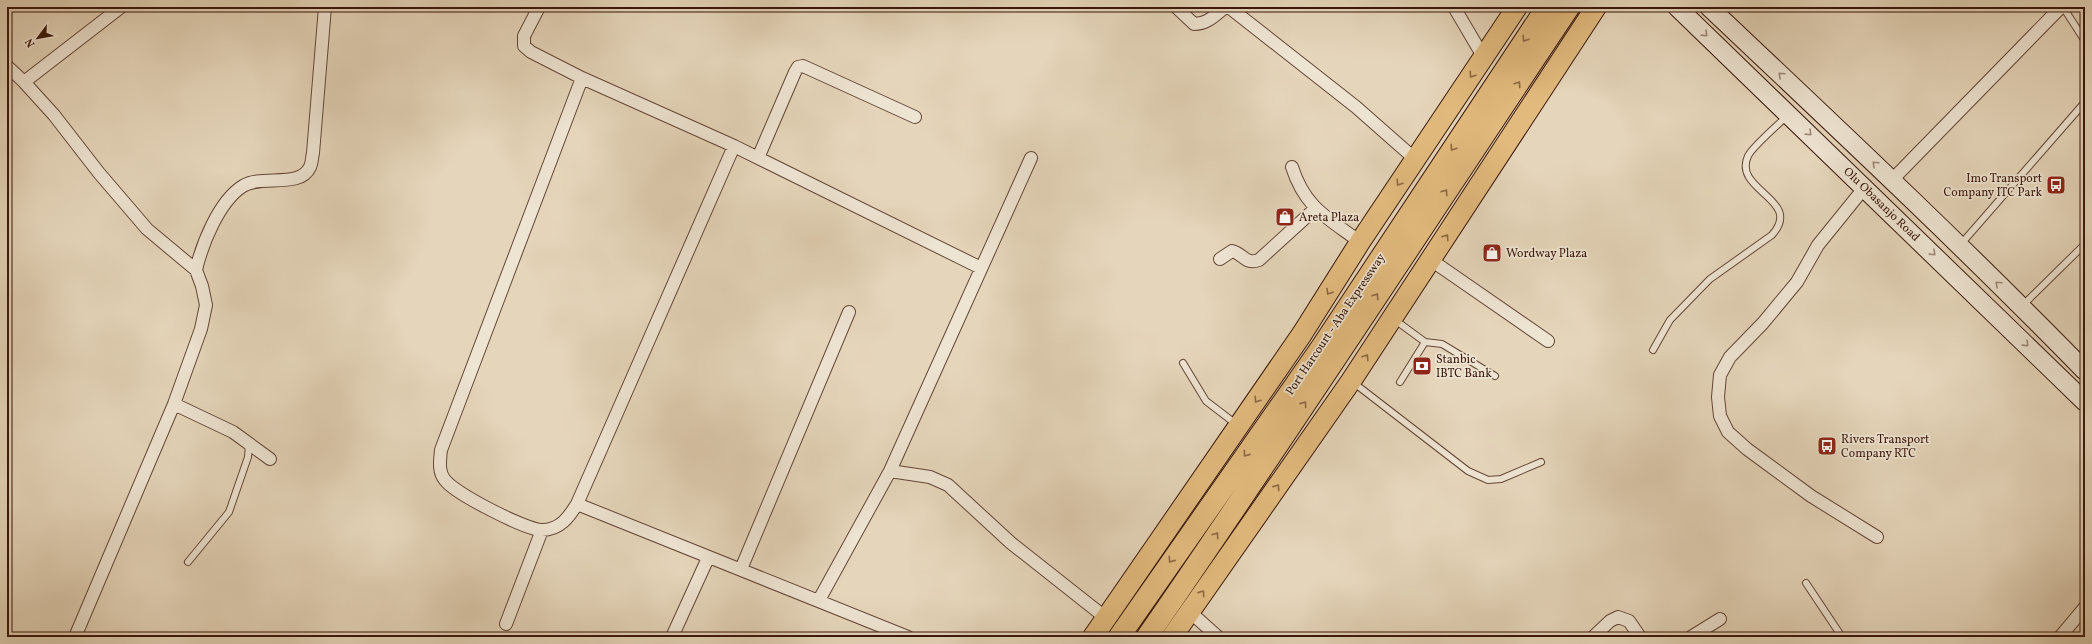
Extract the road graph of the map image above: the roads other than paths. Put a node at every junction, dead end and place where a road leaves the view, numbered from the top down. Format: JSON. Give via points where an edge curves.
{"nodes":[{"id":1,"x":121,"y":7,"type":"edge"},
{"id":2,"x":325,"y":7,"type":"edge"},
{"id":3,"x":539,"y":7,"type":"edge"},
{"id":4,"x":1176,"y":7,"type":"edge"},
{"id":5,"x":1454,"y":7,"type":"edge"},
{"id":6,"x":1517,"y":7,"type":"edge"},
{"id":7,"x":1547,"y":7,"type":"edge"},
{"id":8,"x":1569,"y":7,"type":"edge"},
{"id":9,"x":1596,"y":7,"type":"edge"},
{"id":10,"x":1677,"y":7,"type":"edge"},
{"id":11,"x":1709,"y":7,"type":"edge"},
{"id":12,"x":2062,"y":7,"type":"edge"},
{"id":13,"x":2085,"y":41,"type":"edge"},
{"id":14,"x":1484,"y":58,"type":"junction"},
{"id":15,"x":7,"y":66,"type":"edge"},
{"id":16,"x":582,"y":78,"type":"junction"},
{"id":17,"x":24,"y":82,"type":"junction"},
{"id":18,"x":2085,"y":102,"type":"edge"},
{"id":19,"x":1789,"y":114,"type":"junction"},
{"id":20,"x":915,"y":117,"type":"dead end"},
{"id":21,"x":734,"y":146,"type":"junction"},
{"id":22,"x":758,"y":158,"type":"junction"},
{"id":23,"x":1031,"y":158,"type":"dead end"},
{"id":24,"x":1415,"y":160,"type":"junction"},
{"id":25,"x":1292,"y":167,"type":"dead end"},
{"id":26,"x":1892,"y":180,"type":"junction"},
{"id":27,"x":1865,"y":187,"type":"junction"},
{"id":28,"x":1316,"y":208,"type":"junction"},
{"id":29,"x":1360,"y":242,"type":"junction"},
{"id":30,"x":2085,"y":244,"type":"edge"},
{"id":31,"x":1958,"y":247,"type":"junction"},
{"id":32,"x":1220,"y":259,"type":"dead end"},
{"id":33,"x":1431,"y":260,"type":"junction"},
{"id":34,"x":1386,"y":265,"type":"junction"},
{"id":35,"x":981,"y":268,"type":"junction"},
{"id":36,"x":196,"y":270,"type":"junction"},
{"id":37,"x":2022,"y":306,"type":"junction"},
{"id":38,"x":849,"y":312,"type":"dead end"},
{"id":39,"x":1392,"y":318,"type":"junction"},
{"id":40,"x":1548,"y":341,"type":"dead end"},
{"id":41,"x":1425,"y":342,"type":"junction"},
{"id":42,"x":1653,"y":350,"type":"dead end"},
{"id":43,"x":1183,"y":363,"type":"dead end"},
{"id":44,"x":2085,"y":371,"type":"edge"},
{"id":45,"x":1495,"y":376,"type":"dead end"},
{"id":46,"x":1351,"y":381,"type":"junction"},
{"id":47,"x":1400,"y":382,"type":"dead end"},
{"id":48,"x":2085,"y":402,"type":"edge"},
{"id":49,"x":174,"y":404,"type":"junction"},
{"id":50,"x":1239,"y":426,"type":"junction"},
{"id":51,"x":249,"y":444,"type":"junction"},
{"id":52,"x":270,"y":459,"type":"dead end"},
{"id":53,"x":1541,"y":462,"type":"dead end"},
{"id":54,"x":890,"y":471,"type":"junction"},
{"id":55,"x":577,"y":504,"type":"junction"},
{"id":56,"x":542,"y":530,"type":"junction"},
{"id":57,"x":1877,"y":537,"type":"dead end"},
{"id":58,"x":708,"y":558,"type":"junction"},
{"id":59,"x":188,"y":562,"type":"dead end"},
{"id":60,"x":741,"y":569,"type":"junction"},
{"id":61,"x":1806,"y":583,"type":"dead end"},
{"id":62,"x":819,"y":600,"type":"junction"},
{"id":63,"x":2085,"y":607,"type":"edge"},
{"id":64,"x":1190,"y":611,"type":"junction"},
{"id":65,"x":1106,"y":618,"type":"junction"},
{"id":66,"x":1720,"y":619,"type":"dead end"},
{"id":67,"x":506,"y":624,"type":"dead end"},
{"id":68,"x":75,"y":637,"type":"edge"},
{"id":69,"x":672,"y":637,"type":"edge"},
{"id":70,"x":908,"y":637,"type":"edge"},
{"id":71,"x":1093,"y":637,"type":"edge"},
{"id":72,"x":1119,"y":637,"type":"edge"},
{"id":73,"x":1146,"y":637,"type":"edge"},
{"id":74,"x":1172,"y":637,"type":"edge"},
{"id":75,"x":1218,"y":637,"type":"edge"},
{"id":76,"x":1593,"y":637,"type":"edge"},
{"id":77,"x":1640,"y":637,"type":"edge"},
{"id":78,"x":1691,"y":637,"type":"edge"},
{"id":79,"x":1842,"y":637,"type":"edge"},
{"id":80,"x":2060,"y":637,"type":"edge"}],
"edges":[{"from":1,"to":17,"type":"street"},
{"from":2,"to":36,"type":"street","via":[[310,167],[297,179],[255,181],[242,187],[215,219],[201,248]]},
{"from":3,"to":16,"type":"street","via":[[524,36],[524,46]]},
{"from":4,"to":24,"type":"street","via":[[1194,24],[1208,21],[1224,8],[1230,8],[1356,107]]},
{"from":5,"to":14,"type":"street"},
{"from":6,"to":14,"type":"main road"},
{"from":7,"to":34,"type":"highway","name":"Port Harcourt - Aba Expressway","one_way":true},
{"from":34,"to":8,"type":"highway","name":"Port Harcourt - Aba Expressway","one_way":true},
{"from":33,"to":9,"type":"main road","one_way":true},
{"from":10,"to":19,"type":"main road","name":"Olu Obasanjo Road","one_way":true},
{"from":26,"to":11,"type":"main road","name":"Olu Obasanjo Road","one_way":true},
{"from":12,"to":13,"type":"lane"},
{"from":12,"to":26,"type":"street"},
{"from":14,"to":24,"type":"main road","one_way":true},
{"from":15,"to":17,"type":"street"},
{"from":16,"to":21,"type":"street"},
{"from":16,"to":56,"type":"street","via":[[441,450],[442,476],[458,492],[526,526]]},
{"from":17,"to":36,"type":"street","via":[[147,229]]},
{"from":18,"to":31,"type":"lane"},
{"from":19,"to":27,"type":"main road","name":"Olu Obasanjo Road","one_way":true},
{"from":19,"to":42,"type":"lane","via":[[1748,155],[1746,165],[1752,181],[1779,211],[1782,219],[1779,227],[1772,235],[1710,279],[1670,320]]},
{"from":20,"to":22,"type":"street","via":[[803,66],[798,67]]},
{"from":21,"to":22,"type":"street"},
{"from":21,"to":55,"type":"street"},
{"from":22,"to":35,"type":"street"},
{"from":23,"to":35,"type":"street"},
{"from":24,"to":29,"type":"main road","one_way":true},
{"from":25,"to":28,"type":"street","via":[[1305,198]]},
{"from":26,"to":31,"type":"main road","name":"Olu Obasanjo Road"},
{"from":27,"to":48,"type":"main road","name":"Olu Obasanjo Road","one_way":true},
{"from":27,"to":57,"type":"street","via":[[1818,245],[1797,282],[1730,357],[1720,375],[1718,398],[1720,416],[1728,432],[1746,449],[1811,496]]},
{"from":28,"to":29,"type":"street"},
{"from":28,"to":32,"type":"street","via":[[1259,260],[1247,261],[1232,251]]},
{"from":29,"to":50,"type":"main road","one_way":true,"via":[[1302,334]]},
{"from":30,"to":37,"type":"lane"},
{"from":37,"to":31,"type":"main road","name":"Olu Obasanjo Road","one_way":true},
{"from":33,"to":39,"type":"main road"},
{"from":33,"to":40,"type":"street"},
{"from":34,"to":72,"type":"highway","name":"Port Harcourt - Aba Expressway","one_way":true,"via":[[1321,348]]},
{"from":73,"to":34,"type":"highway","name":"Port Harcourt - Aba Expressway","one_way":true,"via":[[1342,350]]},
{"from":35,"to":54,"type":"street"},
{"from":36,"to":49,"type":"street","via":[[206,305],[201,329]]},
{"from":37,"to":44,"type":"main road","name":"Olu Obasanjo Road"},
{"from":38,"to":60,"type":"street"},
{"from":39,"to":41,"type":"lane"},
{"from":46,"to":39,"type":"main road","one_way":true},
{"from":41,"to":45,"type":"lane","via":[[1442,344]]},
{"from":41,"to":47,"type":"lane"},
{"from":43,"to":50,"type":"lane","via":[[1206,401]]},
{"from":46,"to":53,"type":"lane","via":[[1468,471],[1488,480],[1501,479]]},
{"from":64,"to":46,"type":"main road","one_way":true},
{"from":49,"to":51,"type":"street","via":[[234,432]]},
{"from":49,"to":68,"type":"street"},
{"from":50,"to":65,"type":"main road"},
{"from":51,"to":52,"type":"street"},
{"from":51,"to":59,"type":"lane","via":[[248,457],[229,512]]},
{"from":54,"to":62,"type":"street"},
{"from":54,"to":65,"type":"street","via":[[930,477],[948,484],[1011,543]]},
{"from":55,"to":56,"type":"street","via":[[563,523],[555,528]]},
{"from":55,"to":58,"type":"street"},
{"from":56,"to":67,"type":"street"},
{"from":58,"to":60,"type":"street"},
{"from":58,"to":69,"type":"street"},
{"from":60,"to":62,"type":"street"},
{"from":61,"to":79,"type":"lane"},
{"from":62,"to":70,"type":"street"},
{"from":63,"to":80,"type":"street"},
{"from":64,"to":74,"type":"main road"},
{"from":64,"to":75,"type":"street"},
{"from":65,"to":71,"type":"main road"},
{"from":66,"to":78,"type":"street"},
{"from":76,"to":77,"type":"street","via":[[1618,617],[1629,621]]}]}
